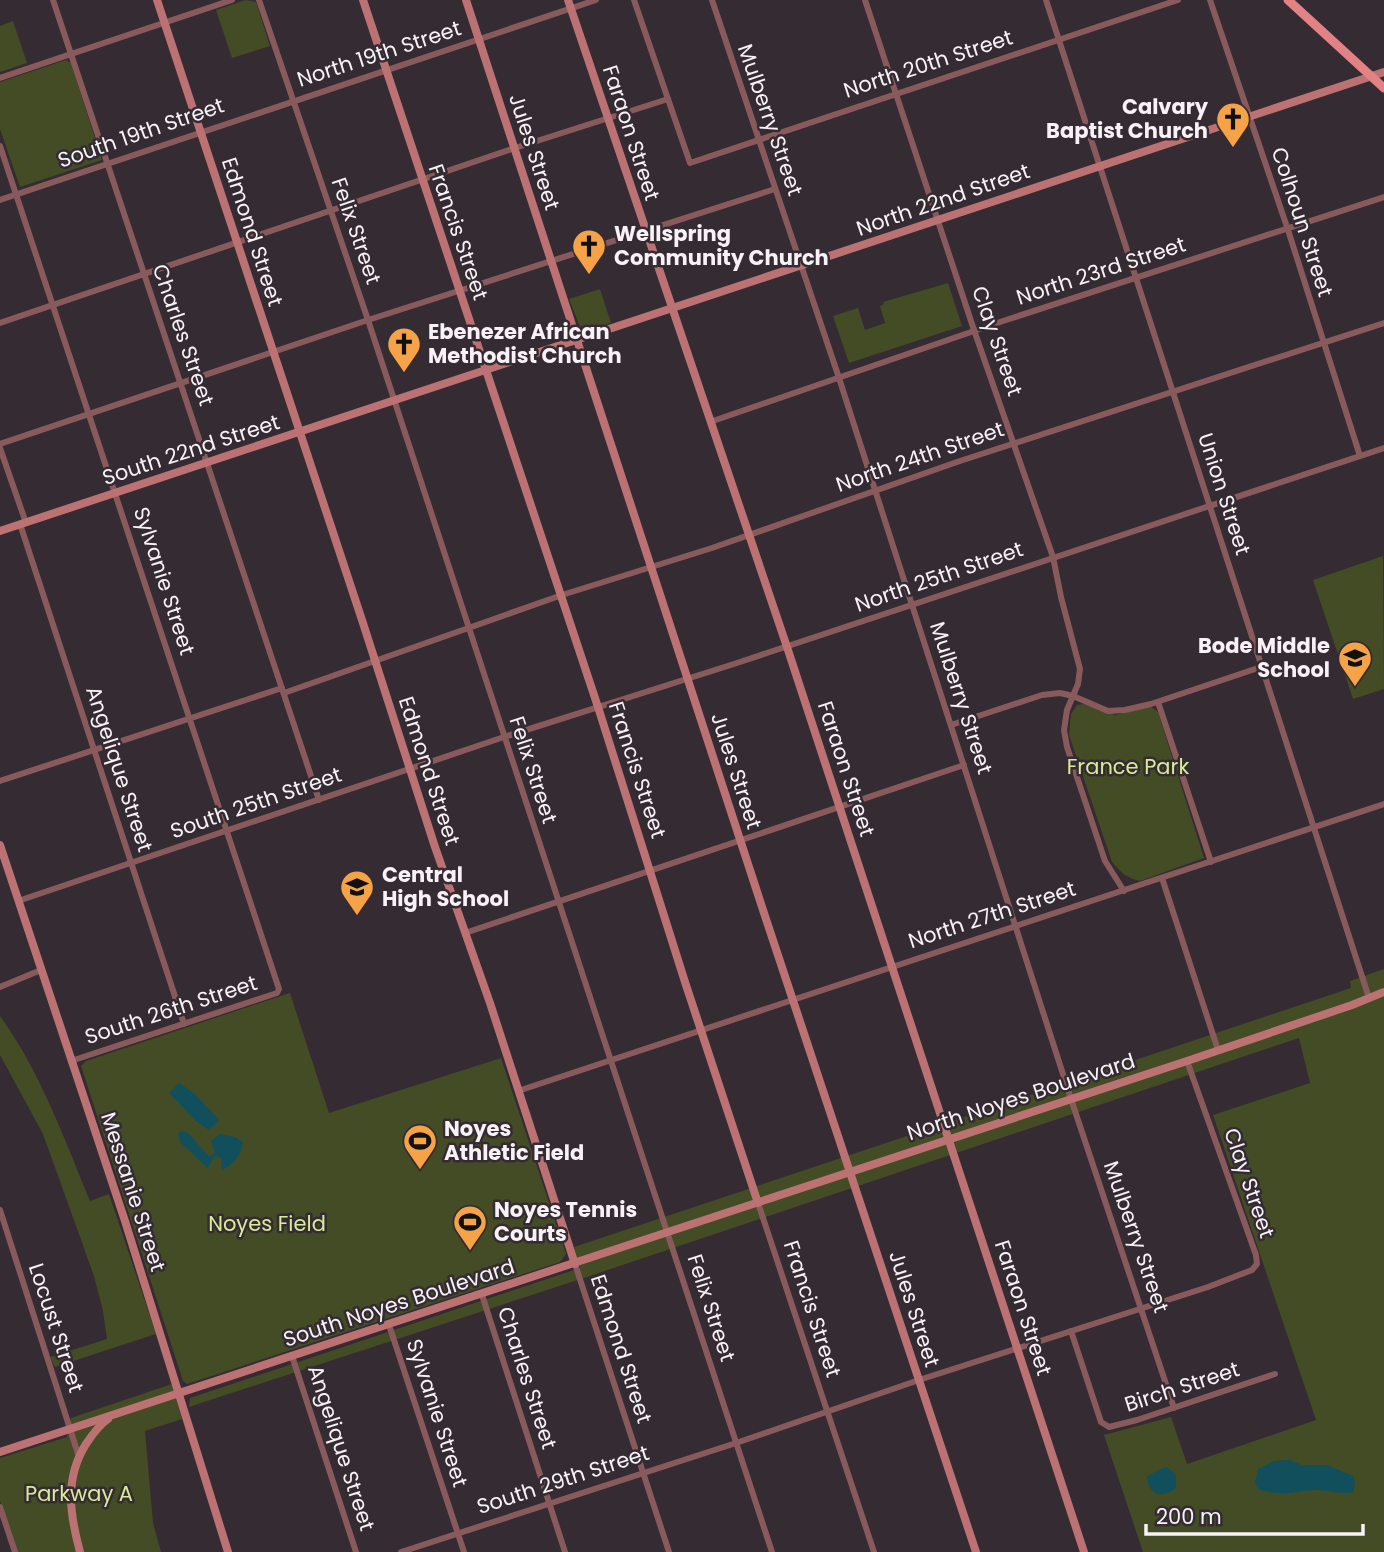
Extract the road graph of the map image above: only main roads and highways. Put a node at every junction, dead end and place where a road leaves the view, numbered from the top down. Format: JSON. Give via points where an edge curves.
{"nodes":[{"id":1,"x":1288,"y":0,"type":"edge"},
{"id":2,"x":1384,"y":88,"type":"edge"}],
"edges":[{"from":1,"to":2,"type":"main road"}]}
